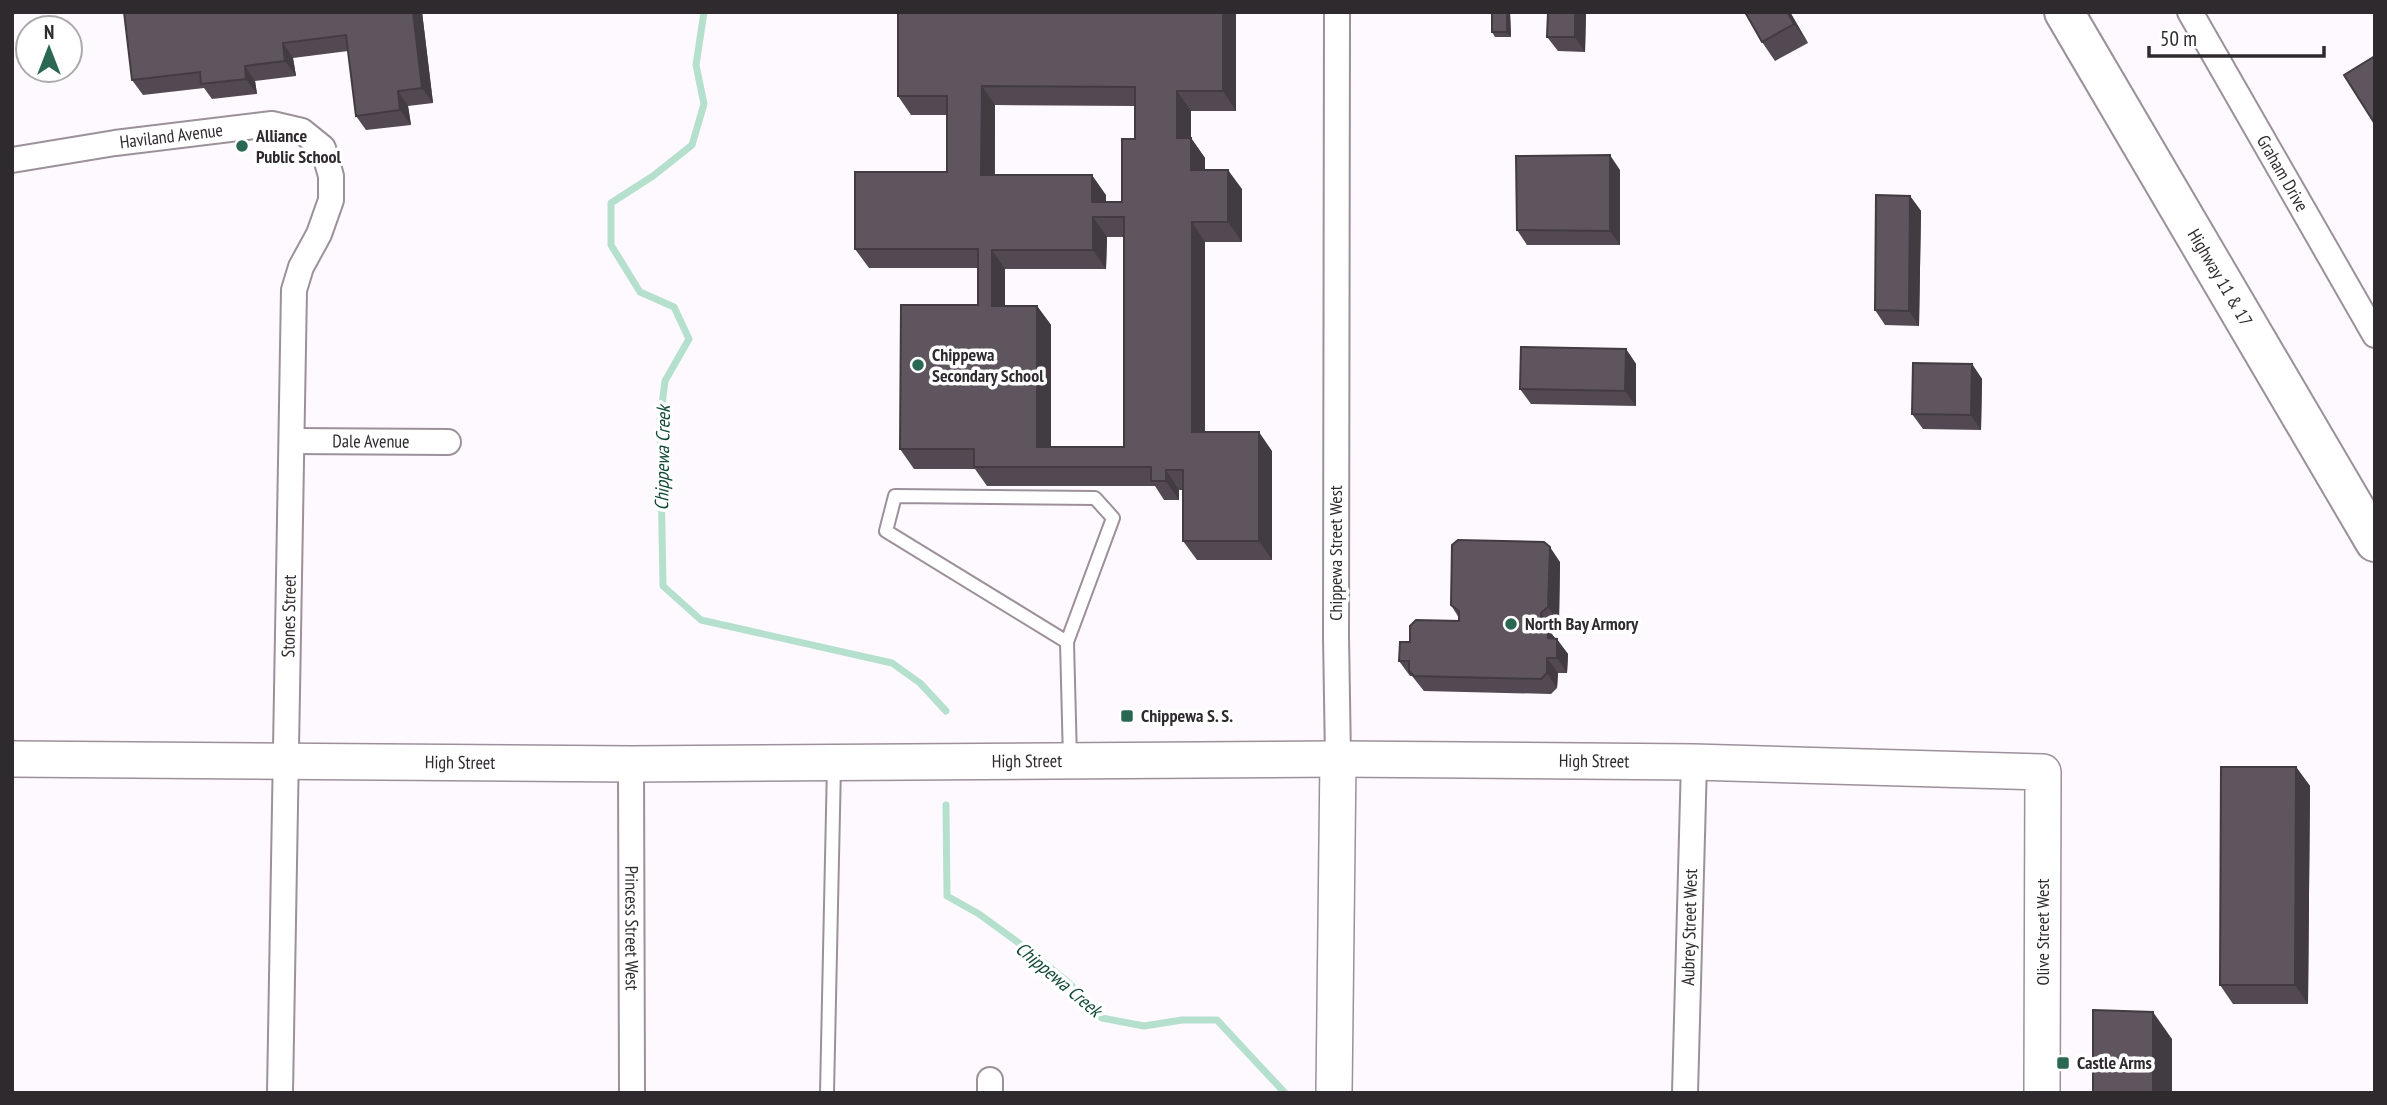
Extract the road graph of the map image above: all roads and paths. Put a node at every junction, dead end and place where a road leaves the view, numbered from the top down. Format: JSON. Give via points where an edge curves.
{"nodes":[{"id":1,"x":1337,"y":12,"type":"edge"},
{"id":2,"x":2064,"y":12,"type":"edge"},
{"id":3,"x":2190,"y":12,"type":"edge"},
{"id":4,"x":323,"y":148,"type":"joint"},
{"id":5,"x":12,"y":160,"type":"edge"},
{"id":6,"x":2375,"y":335,"type":"edge"},
{"id":7,"x":292,"y":441,"type":"junction"},
{"id":8,"x":448,"y":442,"type":"dead end"},
{"id":9,"x":2375,"y":542,"type":"edge"},
{"id":10,"x":1067,"y":642,"type":"junction"},
{"id":11,"x":12,"y":758,"type":"edge"},
{"id":12,"x":1338,"y":759,"type":"junction"},
{"id":13,"x":287,"y":760,"type":"junction"},
{"id":14,"x":1070,"y":760,"type":"junction"},
{"id":15,"x":834,"y":761,"type":"junction"},
{"id":16,"x":1694,"y":762,"type":"junction"},
{"id":17,"x":631,"y":764,"type":"junction"},
{"id":18,"x":2043,"y":772,"type":"joint"},
{"id":19,"x":281,"y":1093,"type":"edge"},
{"id":20,"x":632,"y":1093,"type":"edge"},
{"id":21,"x":827,"y":1093,"type":"edge"},
{"id":22,"x":1334,"y":1093,"type":"edge"},
{"id":23,"x":1685,"y":1093,"type":"edge"},
{"id":24,"x":2042,"y":1093,"type":"edge"}],
"edges":[{"from":1,"to":12,"type":"street","name":"Chippewa Street West"},
{"from":2,"to":9,"type":"highway","name":"Highway 11 & 17"},
{"from":3,"to":6,"type":"street","name":"Graham Drive"},
{"from":4,"to":5,"type":"street","name":"Haviland Avenue","via":[[302,131],[272,124]]},
{"from":4,"to":7,"type":"street","name":"Stones Street","via":[[331,200],[294,290]]},
{"from":7,"to":8,"type":"street","name":"Dale Avenue"},
{"from":7,"to":13,"type":"street","name":"Stones Street"},
{"from":10,"to":10,"type":"lane","via":[[1113,519],[1095,498],[895,496],[886,531]]},
{"from":10,"to":14,"type":"lane"},
{"from":11,"to":13,"type":"street","name":"High Street"},
{"from":12,"to":14,"type":"street","name":"High Street"},
{"from":12,"to":16,"type":"street","name":"High Street"},
{"from":12,"to":22,"type":"street","name":"Chippewa Street West"},
{"from":13,"to":17,"type":"street","name":"High Street"},
{"from":13,"to":19,"type":"street","name":"Stones Street"},
{"from":14,"to":15,"type":"street","name":"High Street"},
{"from":15,"to":17,"type":"street","name":"High Street"},
{"from":15,"to":21,"type":"lane"},
{"from":16,"to":18,"type":"street","name":"High Street"},
{"from":16,"to":23,"type":"street","name":"Aubrey Street West"},
{"from":17,"to":20,"type":"street","name":"Princess Street West"},
{"from":18,"to":24,"type":"street","name":"Olive Street West"}]}
